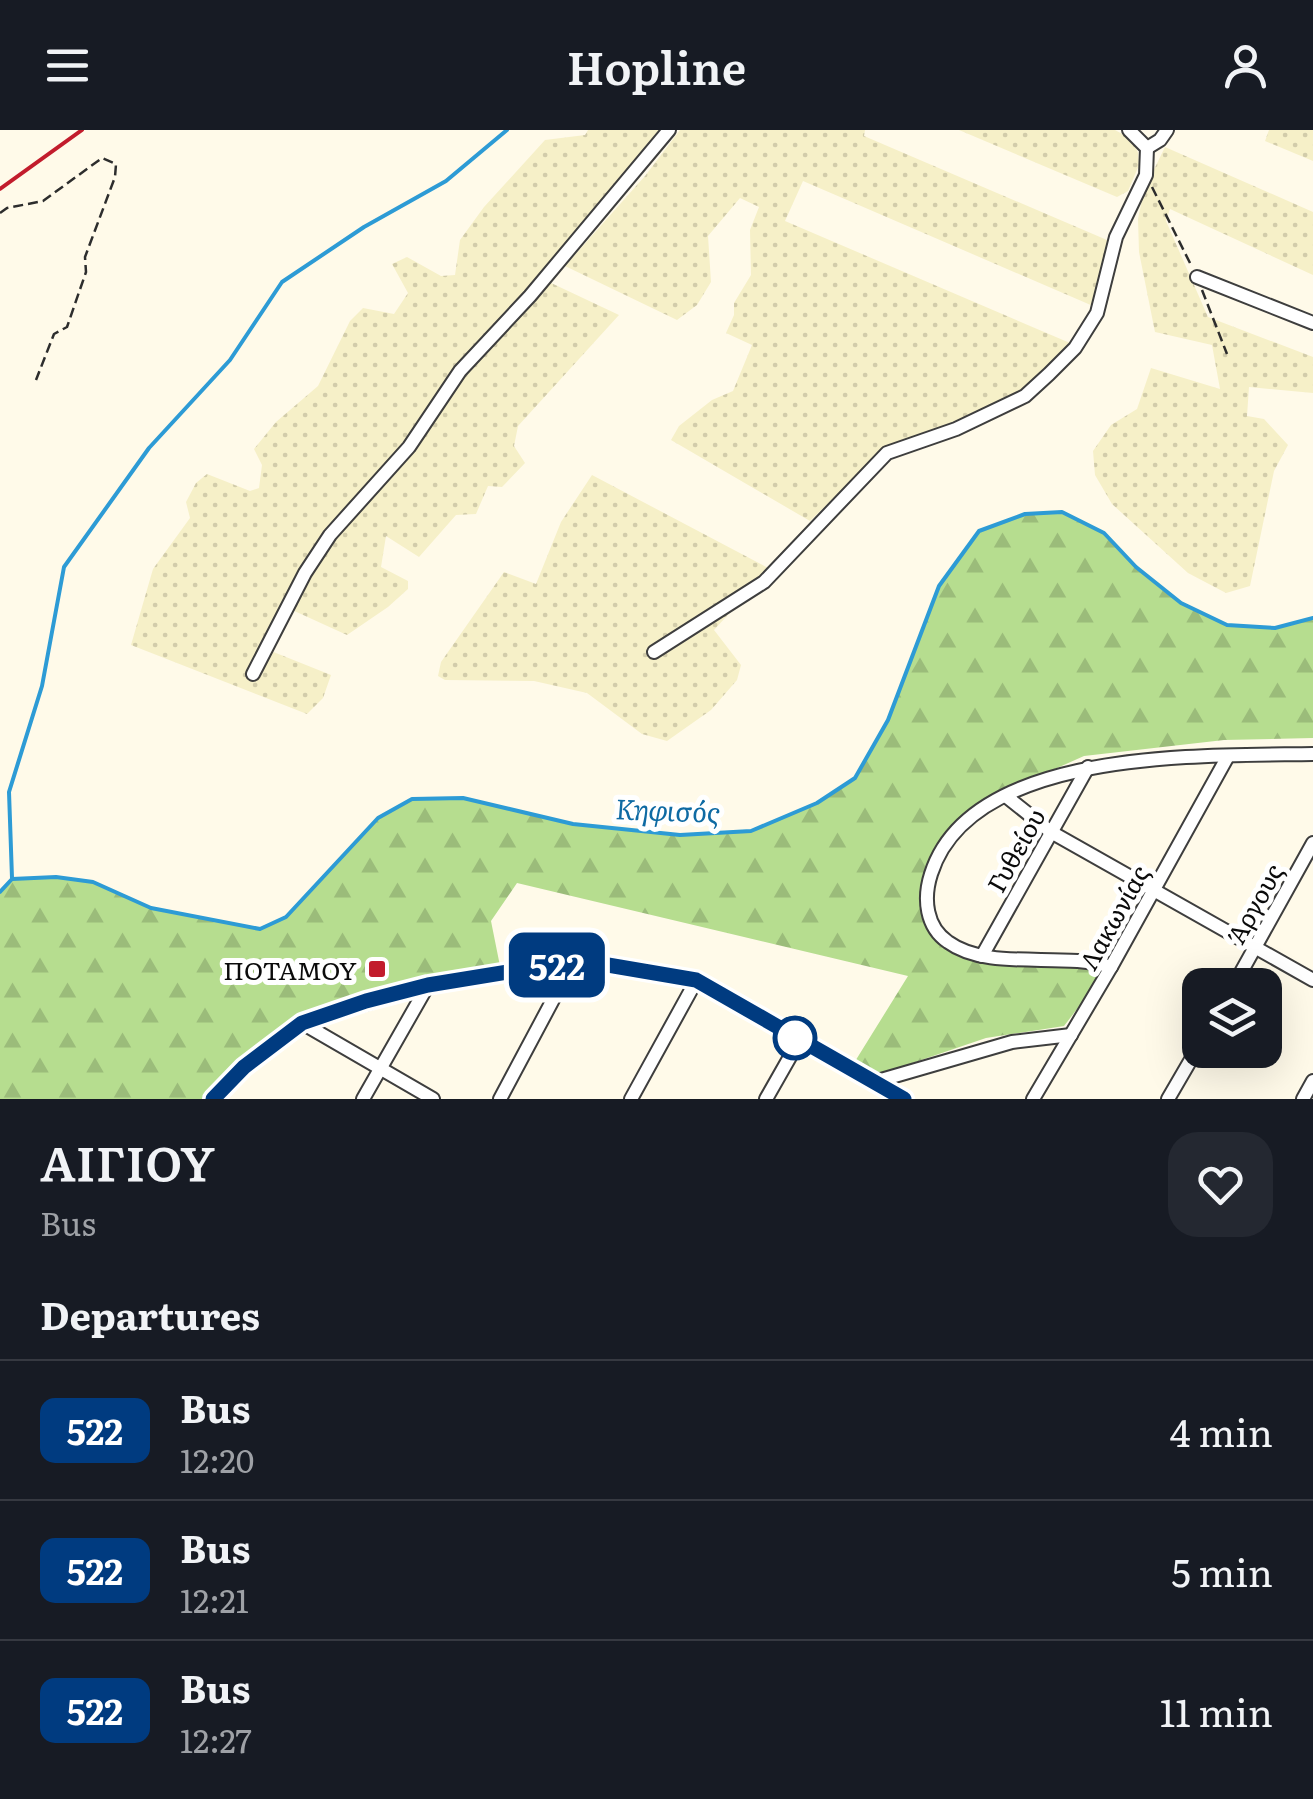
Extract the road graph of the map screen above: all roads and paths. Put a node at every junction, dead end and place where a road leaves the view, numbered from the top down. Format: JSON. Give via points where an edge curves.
{"nodes":[{"id":1,"x":668,"y":130,"type":"edge"},
{"id":2,"x":1129,"y":130,"type":"edge"},
{"id":3,"x":1167,"y":130,"type":"edge"},
{"id":4,"x":1148,"y":148,"type":"junction"},
{"id":5,"x":1146,"y":175,"type":"junction"},
{"id":6,"x":0,"y":213,"type":"edge"},
{"id":7,"x":1197,"y":276,"type":"junction"},
{"id":8,"x":1313,"y":324,"type":"edge"},
{"id":9,"x":1227,"y":354,"type":"dead end"},
{"id":10,"x":36,"y":380,"type":"dead end"},
{"id":11,"x":654,"y":652,"type":"dead end"},
{"id":12,"x":253,"y":674,"type":"dead end"},
{"id":13,"x":1313,"y":754,"type":"edge"},
{"id":14,"x":1228,"y":756,"type":"junction"},
{"id":15,"x":1088,"y":767,"type":"junction"},
{"id":16,"x":1007,"y":797,"type":"junction"},
{"id":17,"x":1051,"y":832,"type":"junction"},
{"id":18,"x":1313,"y":843,"type":"edge"},
{"id":19,"x":1154,"y":890,"type":"junction"},
{"id":20,"x":1256,"y":947,"type":"junction"},
{"id":21,"x":982,"y":956,"type":"junction"},
{"id":22,"x":572,"y":964,"type":"junction"},
{"id":23,"x":1112,"y":967,"type":"junction"},
{"id":24,"x":1244,"y":968,"type":"edge"},
{"id":25,"x":696,"y":980,"type":"junction"},
{"id":26,"x":1313,"y":980,"type":"edge"},
{"id":27,"x":428,"y":985,"type":"junction"},
{"id":28,"x":302,"y":1023,"type":"junction"},
{"id":29,"x":1071,"y":1034,"type":"junction"},
{"id":30,"x":800,"y":1041,"type":"junction"},
{"id":31,"x":1186,"y":1068,"type":"edge"},
{"id":32,"x":382,"y":1069,"type":"junction"},
{"id":33,"x":1313,"y":1081,"type":"edge"},
{"id":34,"x":874,"y":1082,"type":"junction"},
{"id":35,"x":899,"y":1098,"type":"edge"},
{"id":36,"x":213,"y":1099,"type":"edge"},
{"id":37,"x":363,"y":1099,"type":"edge"},
{"id":38,"x":434,"y":1099,"type":"edge"},
{"id":39,"x":500,"y":1099,"type":"edge"},
{"id":40,"x":631,"y":1099,"type":"edge"},
{"id":41,"x":766,"y":1099,"type":"edge"},
{"id":42,"x":1033,"y":1099,"type":"edge"},
{"id":43,"x":1168,"y":1099,"type":"edge"},
{"id":44,"x":1303,"y":1099,"type":"edge"}],
"edges":[{"from":1,"to":12,"type":"street","via":[[460,371],[408,446],[330,535]]},
{"from":2,"to":4,"type":"street"},
{"from":3,"to":4,"type":"street"},
{"from":4,"to":5,"type":"street"},
{"from":5,"to":7,"type":"path"},
{"from":5,"to":11,"type":"street","via":[[1116,237],[1098,312],[1050,374],[1025,396],[888,454],[764,582]]},
{"from":6,"to":10,"type":"path","via":[[43,201],[102,158],[116,164],[67,327],[54,334]]},
{"from":7,"to":8,"type":"street"},
{"from":7,"to":9,"type":"path"},
{"from":13,"to":14,"type":"street"},
{"from":14,"to":15,"type":"street"},
{"from":14,"to":19,"type":"street","name":"Λακωνίας"},
{"from":15,"to":16,"type":"street"},
{"from":15,"to":17,"type":"street","name":"Γυθείου"},
{"from":16,"to":17,"type":"street"},
{"from":16,"to":21,"type":"street","via":[[960,824],[928,882],[933,927],[947,942]]},
{"from":17,"to":19,"type":"street"},
{"from":17,"to":21,"type":"street","name":"Γυθείου"},
{"from":18,"to":20,"type":"street","name":"Άργους"},
{"from":19,"to":20,"type":"street"},
{"from":19,"to":23,"type":"street","name":"Λακωνίας"},
{"from":20,"to":24,"type":"street","name":"Άργους"},
{"from":20,"to":26,"type":"street"},
{"from":21,"to":23,"type":"street"},
{"from":22,"to":25,"type":"street"},
{"from":22,"to":27,"type":"street"},
{"from":22,"to":39,"type":"street"},
{"from":23,"to":29,"type":"street","name":"Λακωνίας"},
{"from":25,"to":30,"type":"street"},
{"from":25,"to":40,"type":"street"},
{"from":27,"to":28,"type":"street"},
{"from":27,"to":32,"type":"street"},
{"from":28,"to":32,"type":"street"},
{"from":28,"to":36,"type":"street"},
{"from":29,"to":34,"type":"street","via":[[1012,1042]]},
{"from":29,"to":42,"type":"street","name":"Λακωνίας"},
{"from":30,"to":34,"type":"street"},
{"from":30,"to":41,"type":"street"},
{"from":31,"to":43,"type":"street"},
{"from":32,"to":37,"type":"street"},
{"from":32,"to":38,"type":"street"},
{"from":33,"to":44,"type":"street"},
{"from":34,"to":35,"type":"street"}]}
